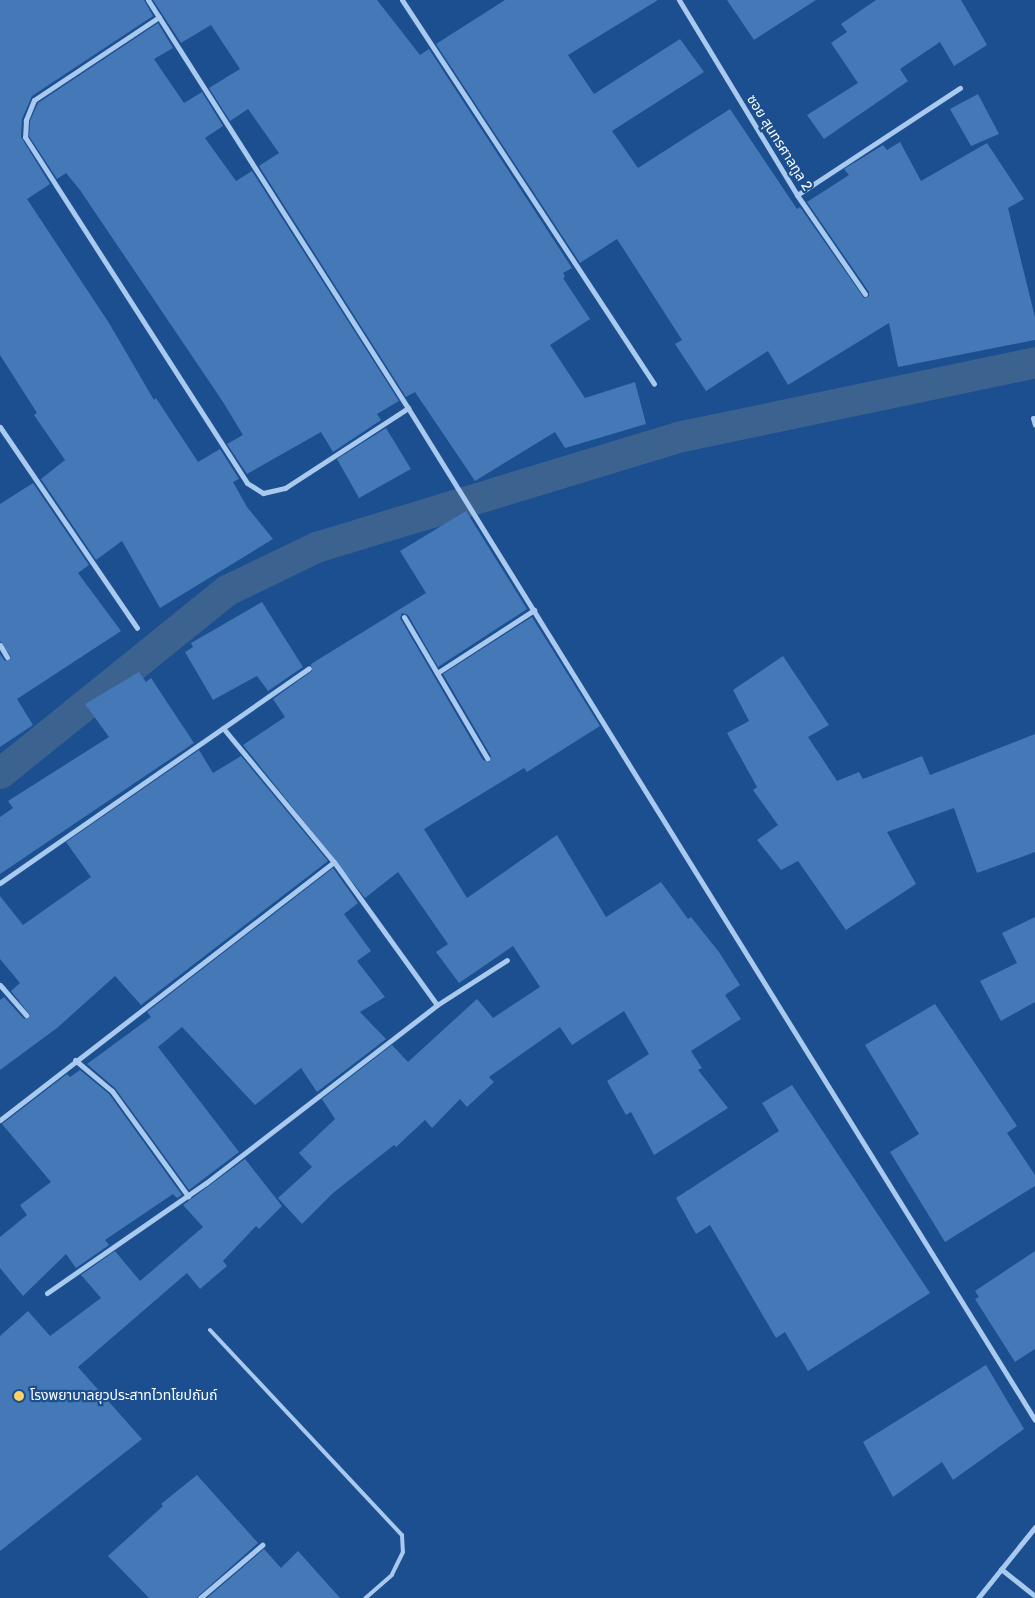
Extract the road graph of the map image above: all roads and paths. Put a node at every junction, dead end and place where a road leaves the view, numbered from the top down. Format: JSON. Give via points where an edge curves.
{"nodes":[{"id":1,"x":148,"y":0,"type":"edge"},
{"id":2,"x":402,"y":0,"type":"edge"},
{"id":3,"x":678,"y":0,"type":"edge"},
{"id":4,"x":159,"y":17,"type":"junction"},
{"id":5,"x":960,"y":88,"type":"dead end"},
{"id":6,"x":797,"y":195,"type":"junction"},
{"id":7,"x":865,"y":294,"type":"dead end"},
{"id":8,"x":654,"y":384,"type":"dead end"},
{"id":9,"x":408,"y":408,"type":"junction"},
{"id":10,"x":1033,"y":418,"type":"dead end"},
{"id":11,"x":1035,"y":425,"type":"edge"},
{"id":12,"x":0,"y":426,"type":"edge"},
{"id":13,"x":534,"y":610,"type":"junction"},
{"id":14,"x":404,"y":617,"type":"dead end"},
{"id":15,"x":137,"y":628,"type":"dead end"},
{"id":16,"x":0,"y":645,"type":"edge"},
{"id":17,"x":7,"y":657,"type":"dead end"},
{"id":18,"x":309,"y":668,"type":"dead end"},
{"id":19,"x":437,"y":673,"type":"junction"},
{"id":20,"x":223,"y":728,"type":"junction"},
{"id":21,"x":487,"y":758,"type":"dead end"},
{"id":22,"x":334,"y":862,"type":"junction"},
{"id":23,"x":0,"y":883,"type":"edge"},
{"id":24,"x":507,"y":960,"type":"dead end"},
{"id":25,"x":0,"y":985,"type":"edge"},
{"id":26,"x":437,"y":1005,"type":"junction"},
{"id":27,"x":26,"y":1015,"type":"dead end"},
{"id":28,"x":75,"y":1060,"type":"junction"},
{"id":29,"x":0,"y":1120,"type":"edge"},
{"id":30,"x":188,"y":1196,"type":"junction"},
{"id":31,"x":47,"y":1293,"type":"dead end"},
{"id":32,"x":210,"y":1330,"type":"dead end"},
{"id":33,"x":1035,"y":1420,"type":"edge"},
{"id":34,"x":1035,"y":1527,"type":"edge"},
{"id":35,"x":262,"y":1545,"type":"dead end"},
{"id":36,"x":1001,"y":1569,"type":"junction"},
{"id":37,"x":1035,"y":1596,"type":"edge"},
{"id":38,"x":200,"y":1598,"type":"edge"},
{"id":39,"x":366,"y":1598,"type":"edge"},
{"id":40,"x":978,"y":1598,"type":"edge"}],
"edges":[{"from":1,"to":4,"type":"street"},
{"from":2,"to":8,"type":"street"},
{"from":3,"to":6,"type":"street","name":"ซอย สุนทรศาลทูล 2"},
{"from":4,"to":9,"type":"street"},
{"from":4,"to":9,"type":"street","via":[[34,100],[26,120],[26,137],[46,170],[247,483],[263,493],[285,488]]},
{"from":5,"to":6,"type":"street"},
{"from":6,"to":7,"type":"street","name":"ซอย สุนทรศาลทูล 2"},
{"from":9,"to":13,"type":"street"},
{"from":10,"to":11,"type":"street"},
{"from":12,"to":15,"type":"street"},
{"from":13,"to":19,"type":"street"},
{"from":13,"to":33,"type":"street"},
{"from":14,"to":19,"type":"street"},
{"from":16,"to":17,"type":"street"},
{"from":18,"to":20,"type":"street"},
{"from":19,"to":21,"type":"street"},
{"from":20,"to":22,"type":"street"},
{"from":20,"to":23,"type":"street"},
{"from":22,"to":26,"type":"street"},
{"from":22,"to":28,"type":"street"},
{"from":24,"to":26,"type":"street"},
{"from":25,"to":27,"type":"street"},
{"from":26,"to":30,"type":"street"},
{"from":28,"to":29,"type":"street"},
{"from":28,"to":30,"type":"street","via":[[112,1091]]},
{"from":30,"to":31,"type":"street"},
{"from":32,"to":39,"type":"lane","via":[[402,1535],[403,1552],[392,1575]]},
{"from":34,"to":36,"type":"street"},
{"from":35,"to":38,"type":"street"},
{"from":36,"to":37,"type":"street"},
{"from":36,"to":40,"type":"street"}]}
